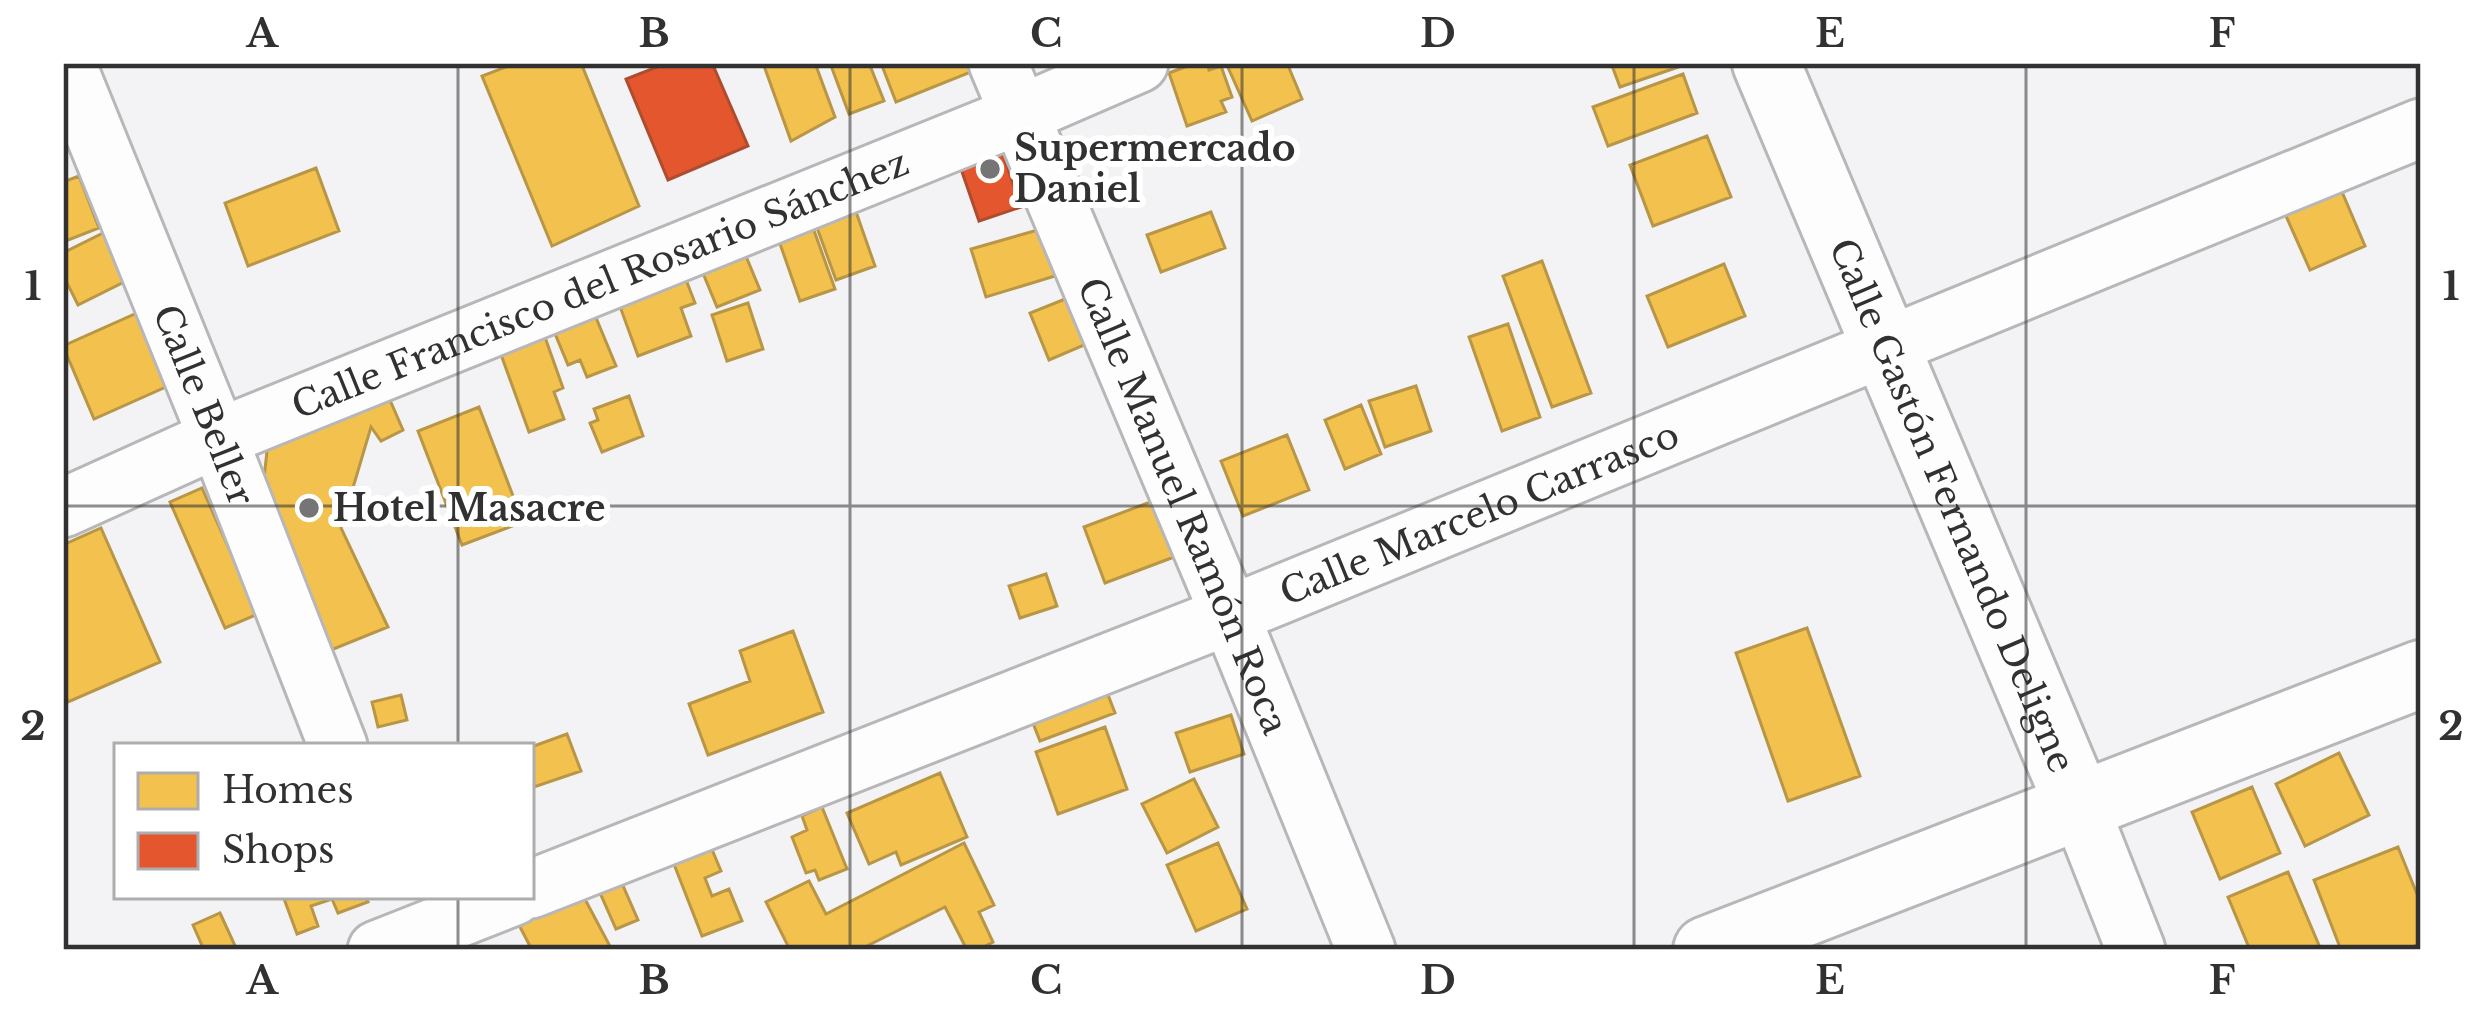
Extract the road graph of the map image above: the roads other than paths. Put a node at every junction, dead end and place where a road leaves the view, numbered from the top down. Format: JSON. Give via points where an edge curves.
{"nodes":[{"id":1,"x":66,"y":63,"type":"edge"},
{"id":2,"x":998,"y":63,"type":"edge"},
{"id":3,"x":1139,"y":63,"type":"edge"},
{"id":4,"x":1766,"y":63,"type":"edge"},
{"id":5,"x":1019,"y":116,"type":"junction"},
{"id":6,"x":2421,"y":128,"type":"edge"},
{"id":7,"x":1884,"y":345,"type":"junction"},
{"id":8,"x":218,"y":438,"type":"junction"},
{"id":9,"x":63,"y":508,"type":"edge"},
{"id":10,"x":1230,"y":615,"type":"junction"},
{"id":11,"x":2421,"y":674,"type":"edge"},
{"id":12,"x":337,"y":743,"type":"edge"},
{"id":13,"x":2080,"y":808,"type":"junction"},
{"id":14,"x":534,"y":888,"type":"edge"},
{"id":15,"x":505,"y":899,"type":"edge"},
{"id":16,"x":400,"y":933,"type":"edge"},
{"id":17,"x":1366,"y":950,"type":"edge"},
{"id":18,"x":1707,"y":950,"type":"edge"},
{"id":19,"x":2136,"y":950,"type":"edge"}],
"edges":[{"from":1,"to":8,"type":"street","name":"Calle Beller"},
{"from":2,"to":5,"type":"street","name":"Calle Manuel Ramón Roca"},
{"from":3,"to":5,"type":"street","name":"Calle Francisco del Rosario Sánchez"},
{"from":4,"to":7,"type":"main road","name":"Calle Gastón Fernando Deligne"},
{"from":5,"to":8,"type":"street","name":"Calle Francisco del Rosario Sánchez"},
{"from":5,"to":10,"type":"street","name":"Calle Manuel Ramón Roca"},
{"from":6,"to":7,"type":"street","name":"Calle Marcelo Carrasco"},
{"from":7,"to":10,"type":"street","name":"Calle Marcelo Carrasco"},
{"from":7,"to":13,"type":"main road","name":"Calle Gastón Fernando Deligne"},
{"from":8,"to":9,"type":"street","name":"Calle Francisco del Rosario Sánchez"},
{"from":8,"to":12,"type":"street","name":"Calle Beller"},
{"from":10,"to":14,"type":"street","name":"Calle Marcelo Carrasco"},
{"from":10,"to":17,"type":"street","name":"Calle Manuel Ramón Roca"},
{"from":11,"to":13,"type":"main road"},
{"from":13,"to":18,"type":"main road"},
{"from":13,"to":19,"type":"street","name":"Calle Gastón Fernando Deligne"},
{"from":15,"to":16,"type":"street"}]}
